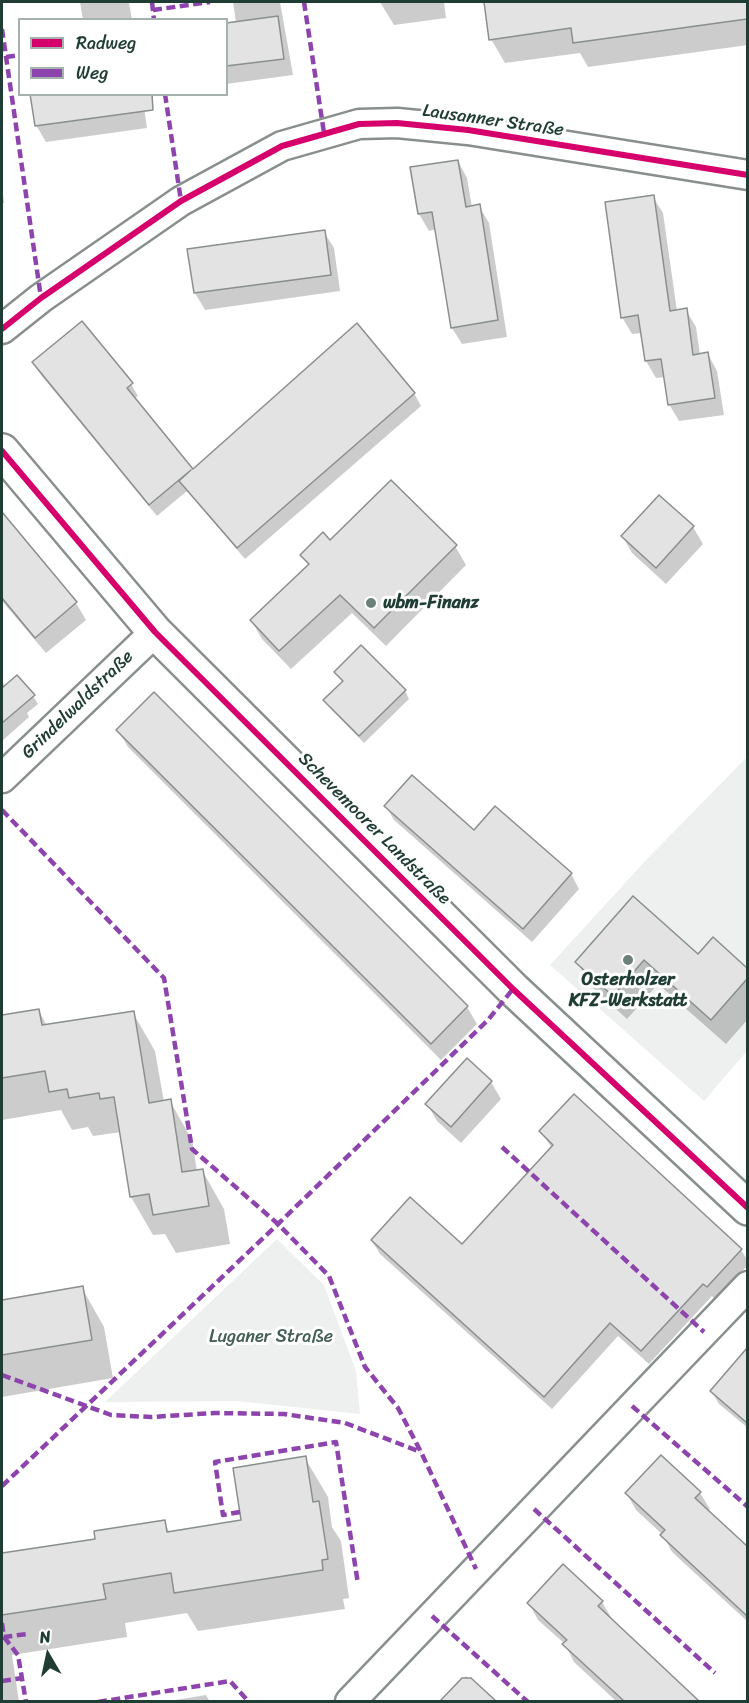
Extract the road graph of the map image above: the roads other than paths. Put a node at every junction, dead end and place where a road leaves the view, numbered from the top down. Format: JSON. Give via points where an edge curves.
{"nodes":[{"id":1,"x":747,"y":175,"type":"edge"},
{"id":2,"x":2,"y":329,"type":"edge"},
{"id":3,"x":2,"y":451,"type":"edge"},
{"id":4,"x":155,"y":632,"type":"junction"},
{"id":5,"x":2,"y":778,"type":"edge"},
{"id":6,"x":747,"y":1208,"type":"edge"},
{"id":7,"x":747,"y":1286,"type":"edge"},
{"id":8,"x":350,"y":1701,"type":"edge"}],
"edges":[{"from":1,"to":2,"type":"street","name":"Lausanner Straße","via":[[468,130],[397,123],[359,124],[282,146],[181,201]]},
{"from":3,"to":4,"type":"street","name":"Schevemoorer Landstraße"},
{"from":4,"to":5,"type":"street","name":"Grindelwaldstraße"},
{"from":4,"to":6,"type":"street","name":"Schevemoorer Landstraße","via":[[508,984]]},
{"from":7,"to":8,"type":"street"}]}
